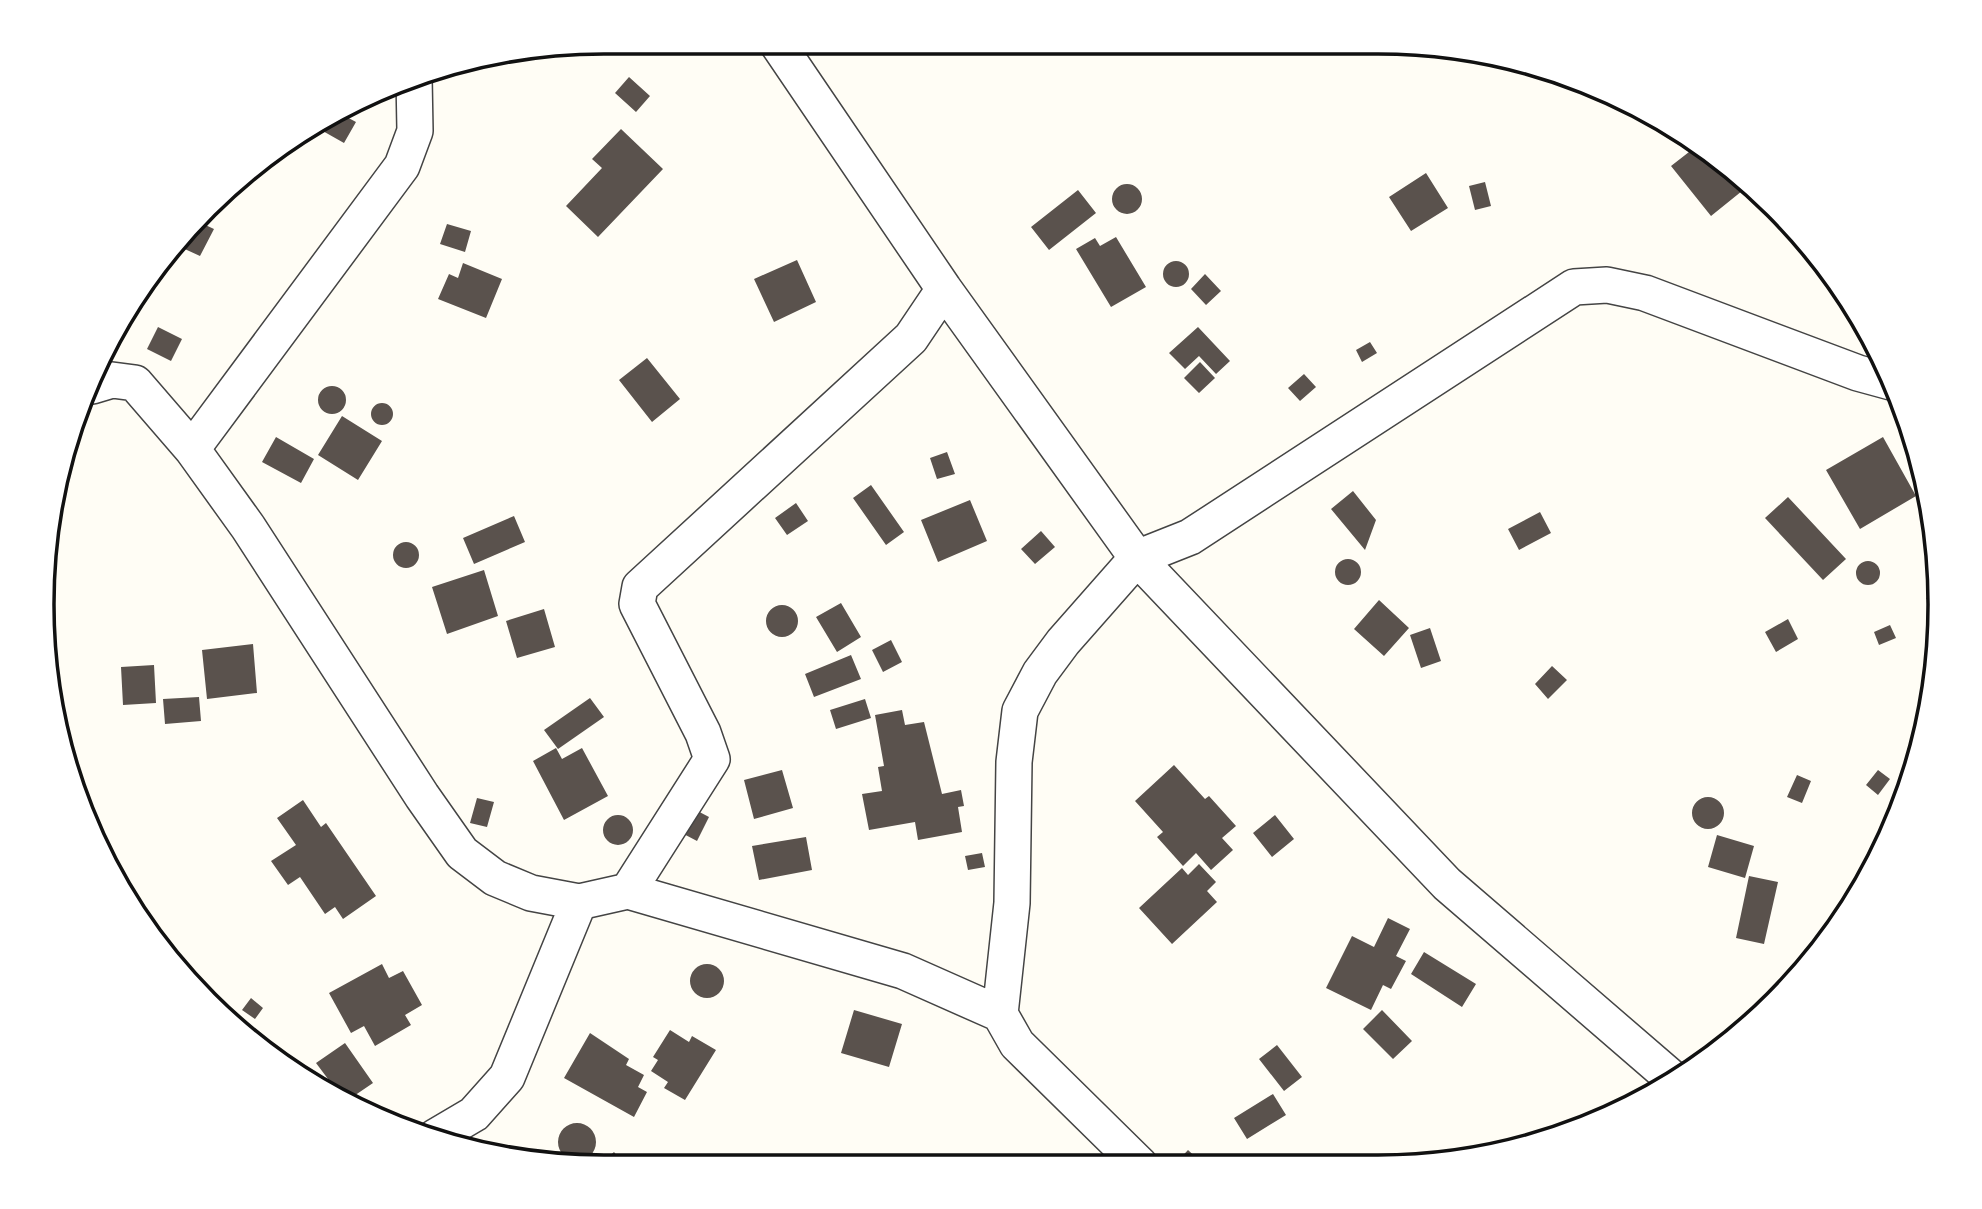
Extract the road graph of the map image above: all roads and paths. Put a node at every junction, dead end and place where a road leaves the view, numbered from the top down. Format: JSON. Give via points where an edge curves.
{"nodes":[{"id":1,"x":784,"y":54,"type":"edge"},
{"id":2,"x":414,"y":88,"type":"edge"},
{"id":3,"x":944,"y":289,"type":"junction"},
{"id":4,"x":1879,"y":379,"type":"edge"},
{"id":5,"x":101,"y":383,"type":"edge"},
{"id":6,"x":192,"y":449,"type":"junction"},
{"id":7,"x":1137,"y":558,"type":"junction"},
{"id":8,"x":628,"y":891,"type":"junction"},
{"id":9,"x":579,"y":902,"type":"junction"},
{"id":10,"x":1000,"y":1014,"type":"junction"},
{"id":11,"x":1666,"y":1073,"type":"edge"},
{"id":12,"x":445,"y":1131,"type":"edge"},
{"id":13,"x":1130,"y":1155,"type":"edge"}],
"edges":[{"from":1,"to":3,"type":"street"},
{"from":2,"to":6,"type":"street","via":[[415,131],[402,166]]},
{"from":3,"to":7,"type":"street"},
{"from":3,"to":8,"type":"street","via":[[911,338],[640,587],[637,604],[712,759]]},
{"from":4,"to":7,"type":"street","via":[[1645,293],[1607,285],[1574,287],[1190,537]]},
{"from":5,"to":6,"type":"street","via":[[135,383]]},
{"from":6,"to":9,"type":"street","via":[[462,853],[495,878],[531,893]]},
{"from":7,"to":10,"type":"street","via":[[1063,642],[1020,711],[1014,762],[1012,903]]},
{"from":7,"to":11,"type":"street","via":[[1447,884]]},
{"from":8,"to":9,"type":"street"},
{"from":8,"to":10,"type":"street","via":[[903,971]]},
{"from":9,"to":12,"type":"street","via":[[507,1077],[474,1114]]},
{"from":10,"to":13,"type":"street","via":[[1017,1044]]}]}
